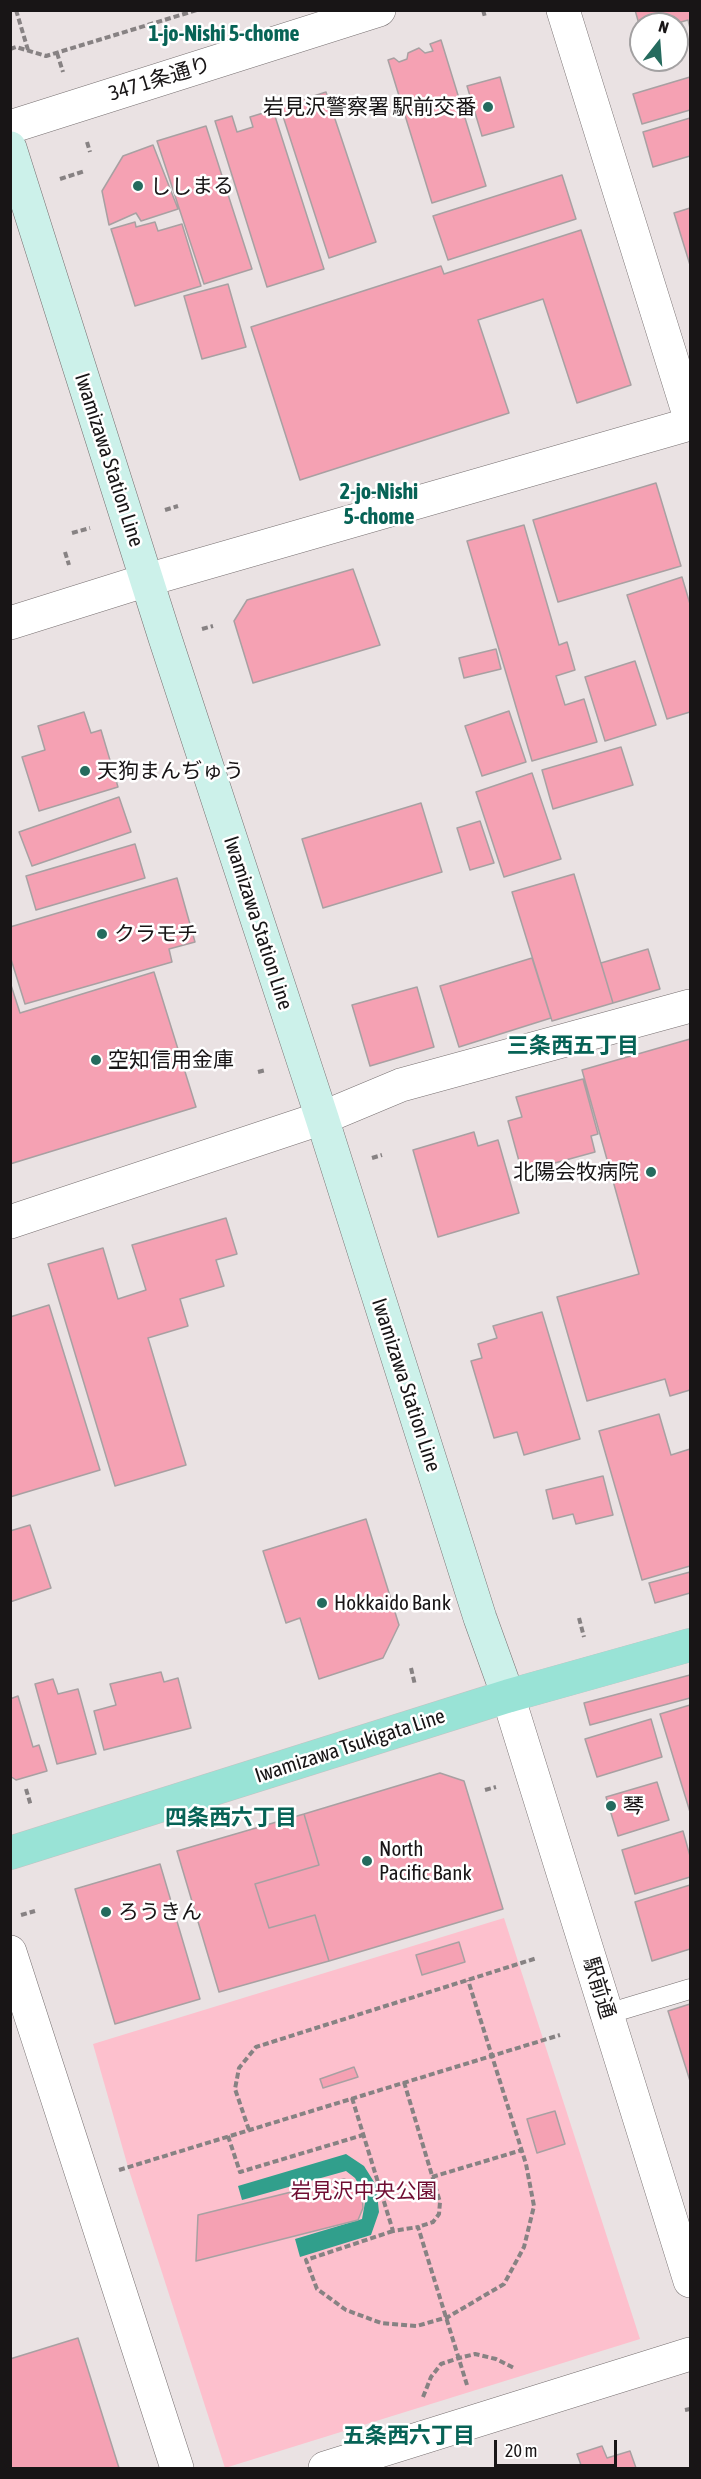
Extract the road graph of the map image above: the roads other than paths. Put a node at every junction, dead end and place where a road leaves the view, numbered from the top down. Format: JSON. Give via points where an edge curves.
{"nodes":[{"id":1,"x":379,"y":10,"type":"edge"},
{"id":2,"x":563,"y":10,"type":"edge"},
{"id":3,"x":10,"y":127,"type":"edge"},
{"id":4,"x":10,"y":148,"type":"edge"},
{"id":5,"x":690,"y":418,"type":"edge"},
{"id":6,"x":690,"y":424,"type":"edge"},
{"id":7,"x":147,"y":580,"type":"junction"},
{"id":8,"x":10,"y":623,"type":"edge"},
{"id":9,"x":690,"y":1006,"type":"edge"},
{"id":10,"x":322,"y":1118,"type":"junction"},
{"id":11,"x":10,"y":1222,"type":"edge"},
{"id":12,"x":690,"y":1645,"type":"edge"},
{"id":13,"x":508,"y":1696,"type":"junction"},
{"id":14,"x":10,"y":1853,"type":"edge"},
{"id":15,"x":10,"y":1952,"type":"edge"},
{"id":16,"x":690,"y":1989,"type":"edge"},
{"id":17,"x":607,"y":2014,"type":"junction"},
{"id":18,"x":690,"y":2281,"type":"edge"},
{"id":19,"x":690,"y":2354,"type":"edge"},
{"id":20,"x":177,"y":2469,"type":"edge"},
{"id":21,"x":325,"y":2469,"type":"edge"}],
"edges":[{"from":1,"to":3,"type":"street","name":"347 1条通り"},
{"from":2,"to":5,"type":"street"},
{"from":4,"to":7,"type":"main road","name":"Iwamizawa Station Line"},
{"from":6,"to":7,"type":"street"},
{"from":7,"to":8,"type":"street"},
{"from":7,"to":10,"type":"main road","name":"Iwamizawa Station Line"},
{"from":9,"to":10,"type":"street","via":[[401,1085]]},
{"from":10,"to":11,"type":"street"},
{"from":10,"to":13,"type":"main road","name":"Iwamizawa Station Line"},
{"from":12,"to":13,"type":"main road","name":"Iwamizawa Tsukigata Line"},
{"from":13,"to":14,"type":"main road","name":"Iwamizawa Tsukigata Line"},
{"from":13,"to":17,"type":"street","name":"駅前通"},
{"from":15,"to":20,"type":"street"},
{"from":16,"to":17,"type":"lane"},
{"from":17,"to":18,"type":"street","name":"駅前通"},
{"from":19,"to":21,"type":"street"}]}
